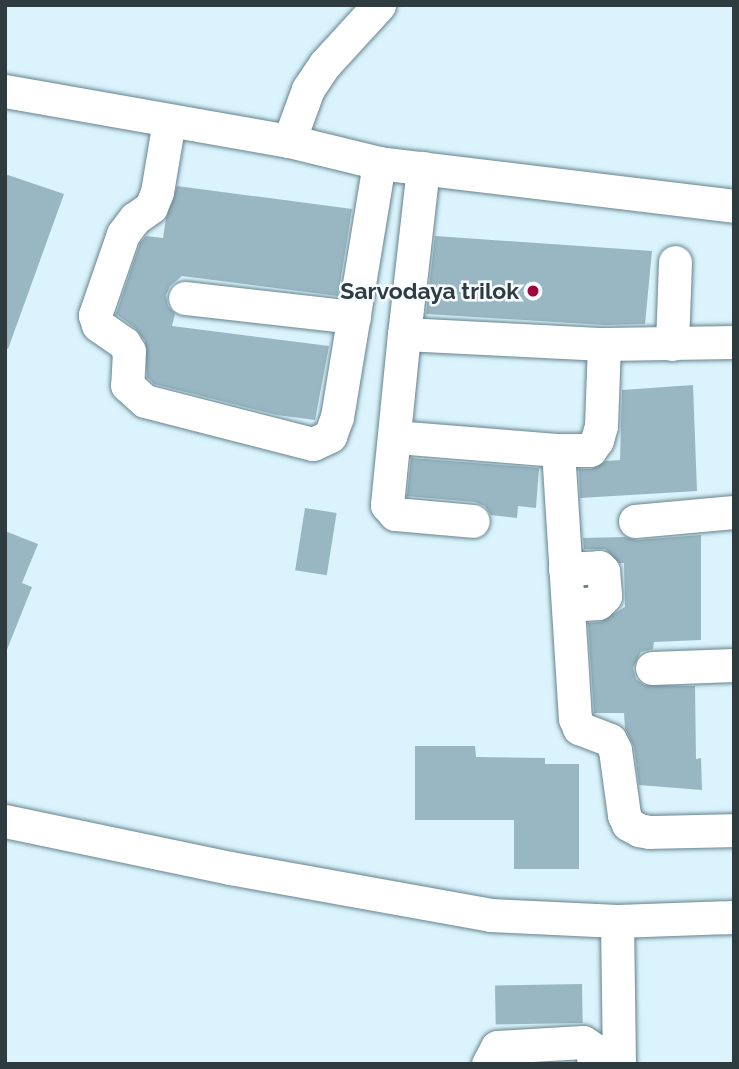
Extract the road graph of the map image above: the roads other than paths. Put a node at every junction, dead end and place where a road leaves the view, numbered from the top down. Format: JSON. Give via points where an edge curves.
{"nodes":[{"id":1,"x":379,"y":5,"type":"edge"},
{"id":2,"x":5,"y":91,"type":"edge"},
{"id":3,"x":169,"y":121,"type":"junction"},
{"id":4,"x":289,"y":141,"type":"junction"},
{"id":5,"x":379,"y":163,"type":"junction"},
{"id":6,"x":423,"y":168,"type":"junction"},
{"id":7,"x":734,"y":206,"type":"edge"},
{"id":8,"x":675,"y":262,"type":"dead end"},
{"id":9,"x":185,"y":298,"type":"dead end"},
{"id":10,"x":354,"y":317,"type":"junction"},
{"id":11,"x":404,"y":334,"type":"junction"},
{"id":12,"x":734,"y":342,"type":"edge"},
{"id":13,"x":604,"y":344,"type":"junction"},
{"id":14,"x":672,"y":344,"type":"junction"},
{"id":15,"x":395,"y":437,"type":"junction"},
{"id":16,"x":558,"y":450,"type":"junction"},
{"id":17,"x":734,"y":512,"type":"edge"},
{"id":18,"x":473,"y":521,"type":"dead end"},
{"id":19,"x":635,"y":521,"type":"dead end"},
{"id":20,"x":734,"y":665,"type":"edge"},
{"id":21,"x":652,"y":668,"type":"dead end"},
{"id":22,"x":5,"y":821,"type":"edge"},
{"id":23,"x":734,"y":830,"type":"edge"},
{"id":24,"x":734,"y":917,"type":"edge"},
{"id":25,"x":617,"y":921,"type":"junction"},
{"id":26,"x":488,"y":1064,"type":"edge"},
{"id":27,"x":594,"y":1064,"type":"edge"},
{"id":28,"x":619,"y":1064,"type":"edge"}],
"edges":[{"from":1,"to":4,"type":"street","via":[[308,89]]},
{"from":2,"to":3,"type":"street"},
{"from":3,"to":4,"type":"street"},
{"from":3,"to":10,"type":"street","via":[[158,192],[151,207],[123,234],[95,315],[98,325],[129,351],[127,384],[132,393],[145,401],[313,444],[321,442],[334,428]]},
{"from":4,"to":5,"type":"street"},
{"from":5,"to":6,"type":"street"},
{"from":5,"to":10,"type":"street"},
{"from":6,"to":7,"type":"street"},
{"from":6,"to":11,"type":"street"},
{"from":8,"to":14,"type":"street"},
{"from":9,"to":10,"type":"street"},
{"from":11,"to":13,"type":"street"},
{"from":11,"to":15,"type":"street"},
{"from":12,"to":14,"type":"street"},
{"from":13,"to":14,"type":"street"},
{"from":13,"to":16,"type":"street","via":[[597,440],[590,450]]},
{"from":15,"to":16,"type":"street"},
{"from":15,"to":18,"type":"street","via":[[387,505],[392,512]]},
{"from":16,"to":23,"type":"street","via":[[579,728],[610,740],[628,824],[649,832]]},
{"from":17,"to":19,"type":"street"},
{"from":20,"to":21,"type":"street"},
{"from":22,"to":25,"type":"street","via":[[490,915]]},
{"from":24,"to":25,"type":"street"},
{"from":25,"to":28,"type":"street"},
{"from":26,"to":27,"type":"street","via":[[497,1047],[583,1042],[592,1048]]}]}
